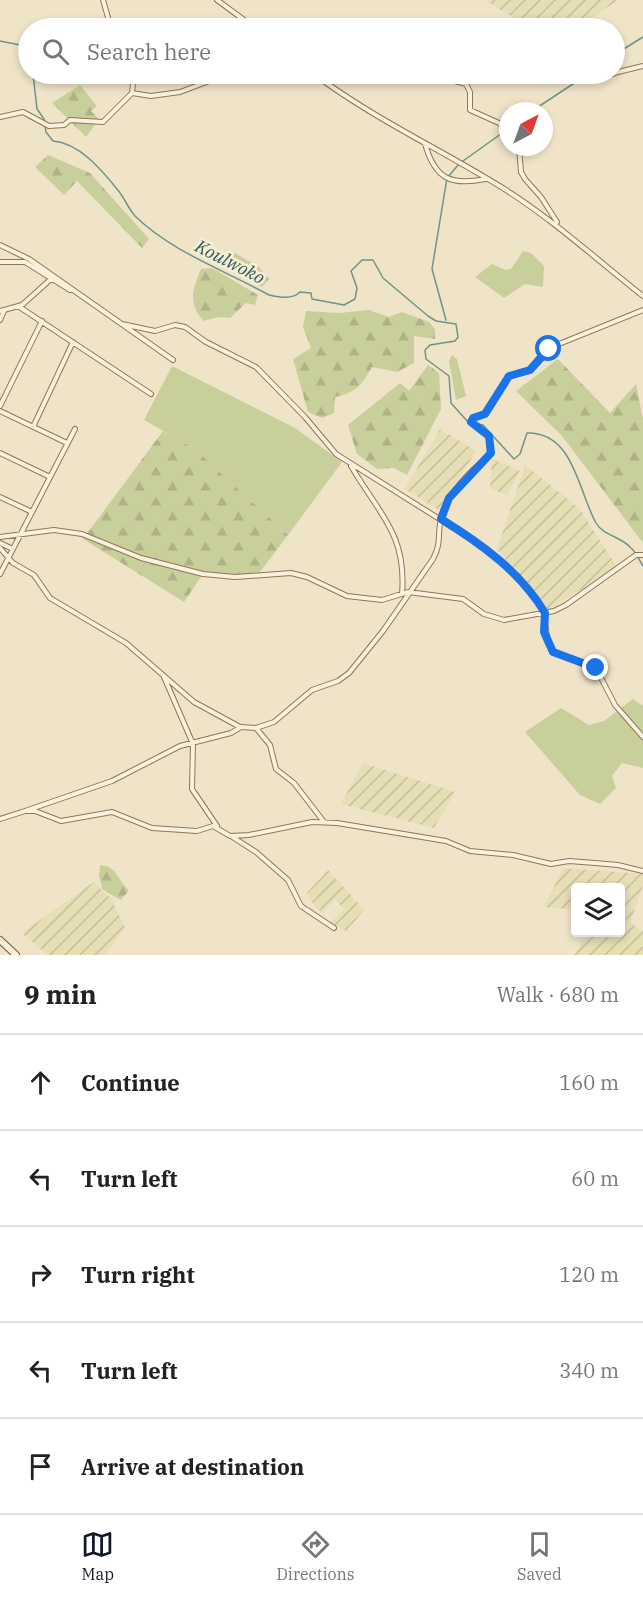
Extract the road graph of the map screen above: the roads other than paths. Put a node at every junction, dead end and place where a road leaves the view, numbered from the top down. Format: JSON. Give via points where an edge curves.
{"nodes":[{"id":1,"x":103,"y":0,"type":"edge"},
{"id":2,"x":217,"y":0,"type":"edge"},
{"id":3,"x":108,"y":18,"type":"edge"},
{"id":4,"x":241,"y":18,"type":"edge"},
{"id":5,"x":643,"y":66,"type":"edge"},
{"id":6,"x":625,"y":70,"type":"edge"},
{"id":7,"x":133,"y":84,"type":"edge"},
{"id":8,"x":201,"y":84,"type":"edge"},
{"id":9,"x":329,"y":84,"type":"edge"},
{"id":10,"x":466,"y":84,"type":"edge"},
{"id":11,"x":132,"y":93,"type":"junction"},
{"id":12,"x":0,"y":117,"type":"edge"},
{"id":13,"x":499,"y":123,"type":"edge"},
{"id":14,"x":425,"y":144,"type":"junction"},
{"id":15,"x":520,"y":156,"type":"edge"},
{"id":16,"x":486,"y":178,"type":"junction"},
{"id":17,"x":559,"y":225,"type":"junction"},
{"id":18,"x":0,"y":245,"type":"edge"},
{"id":19,"x":0,"y":262,"type":"edge"},
{"id":20,"x":52,"y":278,"type":"junction"},
{"id":21,"x":643,"y":296,"type":"edge"},
{"id":22,"x":18,"y":306,"type":"junction"},
{"id":23,"x":643,"y":310,"type":"edge"},
{"id":24,"x":2,"y":311,"type":"edge"},
{"id":25,"x":0,"y":320,"type":"edge"},
{"id":26,"x":42,"y":321,"type":"junction"},
{"id":27,"x":122,"y":324,"type":"junction"},
{"id":28,"x":73,"y":342,"type":"junction"},
{"id":29,"x":172,"y":360,"type":"dead end"},
{"id":30,"x":151,"y":394,"type":"dead end"},
{"id":31,"x":0,"y":405,"type":"edge"},
{"id":32,"x":0,"y":411,"type":"edge"},
{"id":33,"x":33,"y":427,"type":"junction"},
{"id":34,"x":75,"y":429,"type":"dead end"},
{"id":35,"x":67,"y":443,"type":"junction"},
{"id":36,"x":0,"y":453,"type":"edge"},
{"id":37,"x":351,"y":465,"type":"junction"},
{"id":38,"x":50,"y":477,"type":"junction"},
{"id":39,"x":0,"y":497,"type":"edge"},
{"id":40,"x":32,"y":512,"type":"junction"},
{"id":41,"x":441,"y":519,"type":"junction"},
{"id":42,"x":19,"y":536,"type":"junction"},
{"id":43,"x":0,"y":537,"type":"edge"},
{"id":44,"x":0,"y":543,"type":"edge"},
{"id":45,"x":0,"y":548,"type":"edge"},
{"id":46,"x":13,"y":549,"type":"junction"},
{"id":47,"x":643,"y":555,"type":"edge"},
{"id":48,"x":8,"y":558,"type":"junction"},
{"id":49,"x":0,"y":574,"type":"edge"},
{"id":50,"x":405,"y":592,"type":"junction"},
{"id":51,"x":545,"y":613,"type":"junction"},
{"id":52,"x":164,"y":676,"type":"junction"},
{"id":53,"x":241,"y":728,"type":"junction"},
{"id":54,"x":256,"y":728,"type":"junction"},
{"id":55,"x":643,"y":737,"type":"edge"},
{"id":56,"x":192,"y":742,"type":"junction"},
{"id":57,"x":24,"y":811,"type":"junction"},
{"id":58,"x":0,"y":819,"type":"edge"},
{"id":59,"x":325,"y":822,"type":"junction"},
{"id":60,"x":217,"y":827,"type":"junction"},
{"id":61,"x":230,"y":836,"type":"junction"},
{"id":62,"x":643,"y":871,"type":"edge"},
{"id":63,"x":334,"y":928,"type":"dead end"},
{"id":64,"x":0,"y":940,"type":"edge"},
{"id":65,"x":16,"y":955,"type":"edge"}],
"edges":[{"from":1,"to":3,"type":"street"},
{"from":2,"to":4,"type":"street"},
{"from":5,"to":6,"type":"street"},
{"from":7,"to":11,"type":"street"},
{"from":8,"to":11,"type":"street","via":[[151,96]]},
{"from":9,"to":14,"type":"street"},
{"from":10,"to":13,"type":"street","via":[[470,110]]},
{"from":11,"to":12,"type":"street","via":[[104,122],[70,120],[64,125],[49,126],[23,112]]},
{"from":14,"to":16,"type":"street"},
{"from":14,"to":16,"type":"street","via":[[433,166],[447,178],[468,183]]},
{"from":15,"to":17,"type":"street","via":[[525,179]]},
{"from":16,"to":17,"type":"street"},
{"from":17,"to":21,"type":"street"},
{"from":18,"to":20,"type":"street","via":[[29,259]]},
{"from":19,"to":20,"type":"street","via":[[25,261]]},
{"from":20,"to":22,"type":"street"},
{"from":20,"to":27,"type":"street"},
{"from":22,"to":24,"type":"street"},
{"from":22,"to":26,"type":"street"},
{"from":23,"to":41,"type":"street","via":[[559,344],[538,358],[530,370],[509,376],[485,414],[471,422],[489,436],[491,453],[449,498]]},
{"from":24,"to":25,"type":"street"},
{"from":26,"to":28,"type":"street"},
{"from":26,"to":31,"type":"street"},
{"from":27,"to":29,"type":"street"},
{"from":27,"to":37,"type":"street","via":[[155,331],[176,325],[185,327],[256,367],[336,454]]},
{"from":28,"to":30,"type":"street"},
{"from":28,"to":33,"type":"street"},
{"from":32,"to":33,"type":"street"},
{"from":33,"to":35,"type":"street"},
{"from":34,"to":35,"type":"street"},
{"from":35,"to":38,"type":"street"},
{"from":36,"to":38,"type":"street"},
{"from":37,"to":41,"type":"street"},
{"from":37,"to":50,"type":"street","via":[[399,542]]},
{"from":38,"to":40,"type":"street"},
{"from":39,"to":40,"type":"street"},
{"from":40,"to":42,"type":"street"},
{"from":41,"to":50,"type":"street","via":[[440,547]]},
{"from":41,"to":51,"type":"street","via":[[510,569]]},
{"from":42,"to":43,"type":"street"},
{"from":42,"to":46,"type":"street"},
{"from":42,"to":50,"type":"street","via":[[54,530],[82,534],[141,558],[203,574],[235,577],[291,573],[347,596],[382,600]]},
{"from":44,"to":46,"type":"street"},
{"from":45,"to":48,"type":"street"},
{"from":46,"to":48,"type":"street"},
{"from":47,"to":51,"type":"street","via":[[636,555],[566,605]]},
{"from":48,"to":49,"type":"street"},
{"from":48,"to":52,"type":"street","via":[[34,575],[50,598],[126,643]]},
{"from":50,"to":51,"type":"street","via":[[463,599],[497,619]]},
{"from":50,"to":54,"type":"street","via":[[383,631],[343,678],[312,690],[283,716]]},
{"from":51,"to":55,"type":"street","via":[[544,632],[553,652],[596,668],[615,705]]},
{"from":52,"to":53,"type":"street","via":[[194,702]]},
{"from":52,"to":56,"type":"street"},
{"from":53,"to":54,"type":"street"},
{"from":53,"to":56,"type":"street"},
{"from":54,"to":59,"type":"street","via":[[270,745],[276,769],[294,783]]},
{"from":56,"to":57,"type":"street","via":[[112,781]]},
{"from":56,"to":60,"type":"street","via":[[192,789]]},
{"from":57,"to":58,"type":"street"},
{"from":57,"to":60,"type":"street","via":[[61,821],[112,812],[152,828],[197,831]]},
{"from":59,"to":61,"type":"street"},
{"from":59,"to":62,"type":"street","via":[[446,841],[470,851],[551,864],[569,861]]},
{"from":60,"to":61,"type":"street"},
{"from":61,"to":63,"type":"street","via":[[288,880],[301,906]]},
{"from":64,"to":65,"type":"main road"}]}
